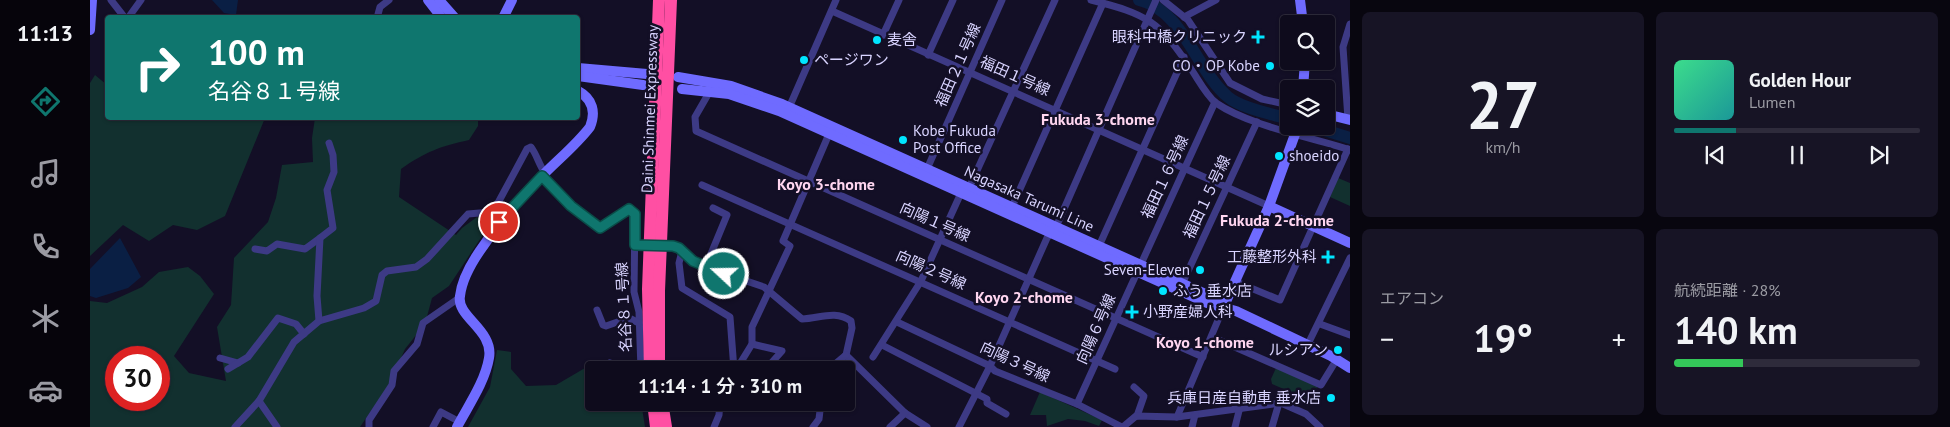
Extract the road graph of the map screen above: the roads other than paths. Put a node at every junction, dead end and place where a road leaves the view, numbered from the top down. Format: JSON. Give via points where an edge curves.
{"nodes":[{"id":1,"x":93,"y":0,"type":"edge"},
{"id":2,"x":111,"y":0,"type":"edge"},
{"id":3,"x":141,"y":0,"type":"edge"},
{"id":4,"x":389,"y":0,"type":"edge"},
{"id":5,"x":428,"y":0,"type":"edge"},
{"id":6,"x":439,"y":0,"type":"edge"},
{"id":7,"x":512,"y":0,"type":"edge"},
{"id":8,"x":659,"y":0,"type":"edge"},
{"id":9,"x":671,"y":0,"type":"edge"},
{"id":10,"x":836,"y":0,"type":"edge"},
{"id":11,"x":899,"y":0,"type":"edge"},
{"id":12,"x":953,"y":0,"type":"edge"},
{"id":13,"x":1002,"y":0,"type":"edge"},
{"id":14,"x":1091,"y":0,"type":"edge"},
{"id":15,"x":1156,"y":0,"type":"edge"},
{"id":16,"x":1163,"y":0,"type":"edge"},
{"id":17,"x":1216,"y":0,"type":"edge"},
{"id":18,"x":1300,"y":0,"type":"edge"},
{"id":19,"x":1052,"y":1,"type":"edge"},
{"id":20,"x":1103,"y":3,"type":"junction"},
{"id":21,"x":832,"y":11,"type":"junction"},
{"id":22,"x":124,"y":15,"type":"edge"},
{"id":23,"x":128,"y":15,"type":"edge"},
{"id":24,"x":378,"y":15,"type":"edge"},
{"id":25,"x":440,"y":15,"type":"edge"},
{"id":26,"x":452,"y":15,"type":"edge"},
{"id":27,"x":504,"y":15,"type":"edge"},
{"id":28,"x":1302,"y":15,"type":"edge"},
{"id":29,"x":1184,"y":17,"type":"junction"},
{"id":30,"x":1148,"y":19,"type":"junction"},
{"id":31,"x":1350,"y":24,"type":"edge"},
{"id":32,"x":90,"y":30,"type":"edge"},
{"id":33,"x":884,"y":35,"type":"junction"},
{"id":34,"x":928,"y":55,"type":"junction"},
{"id":35,"x":1184,"y":57,"type":"junction"},
{"id":36,"x":580,"y":68,"type":"edge"},
{"id":37,"x":970,"y":72,"type":"junction"},
{"id":38,"x":647,"y":74,"type":"dead end"},
{"id":39,"x":580,"y":76,"type":"edge"},
{"id":40,"x":678,"y":76,"type":"dead end"},
{"id":41,"x":643,"y":85,"type":"dead end"},
{"id":42,"x":682,"y":88,"type":"dead end"},
{"id":43,"x":710,"y":91,"type":"junction"},
{"id":44,"x":1013,"y":92,"type":"junction"},
{"id":45,"x":580,"y":93,"type":"edge"},
{"id":46,"x":1215,"y":102,"type":"junction"},
{"id":47,"x":1280,"y":103,"type":"edge"},
{"id":48,"x":787,"y":111,"type":"junction"},
{"id":49,"x":1055,"y":111,"type":"junction"},
{"id":50,"x":1335,"y":116,"type":"edge"},
{"id":51,"x":1349,"y":120,"type":"edge"},
{"id":52,"x":1257,"y":122,"type":"junction"},
{"id":53,"x":1280,"y":127,"type":"edge"},
{"id":54,"x":1099,"y":130,"type":"junction"},
{"id":55,"x":830,"y":134,"type":"junction"},
{"id":56,"x":1295,"y":135,"type":"edge"},
{"id":57,"x":1311,"y":135,"type":"edge"},
{"id":58,"x":329,"y":143,"type":"dead end"},
{"id":59,"x":1349,"y":149,"type":"edge"},
{"id":60,"x":1142,"y":150,"type":"junction"},
{"id":61,"x":1184,"y":168,"type":"junction"},
{"id":62,"x":927,"y":169,"type":"junction"},
{"id":63,"x":543,"y":174,"type":"junction"},
{"id":64,"x":809,"y":179,"type":"junction"},
{"id":65,"x":702,"y":185,"type":"dead end"},
{"id":66,"x":1227,"y":187,"type":"junction"},
{"id":67,"x":965,"y":191,"type":"junction"},
{"id":68,"x":1269,"y":206,"type":"junction"},
{"id":69,"x":1012,"y":207,"type":"junction"},
{"id":70,"x":713,"y":208,"type":"dead end"},
{"id":71,"x":789,"y":222,"type":"junction"},
{"id":72,"x":1314,"y":226,"type":"junction"},
{"id":73,"x":1053,"y":230,"type":"junction"},
{"id":74,"x":320,"y":238,"type":"junction"},
{"id":75,"x":941,"y":239,"type":"junction"},
{"id":76,"x":1350,"y":243,"type":"edge"},
{"id":77,"x":637,"y":245,"type":"junction"},
{"id":78,"x":1099,"y":246,"type":"junction"},
{"id":79,"x":255,"y":250,"type":"dead end"},
{"id":80,"x":682,"y":251,"type":"junction"},
{"id":81,"x":1350,"y":258,"type":"edge"},
{"id":82,"x":1139,"y":268,"type":"junction"},
{"id":83,"x":724,"y":274,"type":"junction"},
{"id":84,"x":1029,"y":279,"type":"junction"},
{"id":85,"x":921,"y":281,"type":"junction"},
{"id":86,"x":1234,"y":281,"type":"junction"},
{"id":87,"x":1182,"y":284,"type":"junction"},
{"id":88,"x":769,"y":290,"type":"junction"},
{"id":89,"x":459,"y":298,"type":"junction"},
{"id":90,"x":1224,"y":306,"type":"junction"},
{"id":91,"x":597,"y":310,"type":"dead end"},
{"id":92,"x":1116,"y":317,"type":"junction"},
{"id":93,"x":320,"y":320,"type":"junction"},
{"id":94,"x":1010,"y":320,"type":"junction"},
{"id":95,"x":897,"y":322,"type":"junction"},
{"id":96,"x":639,"y":323,"type":"junction"},
{"id":97,"x":1320,"y":324,"type":"junction"},
{"id":98,"x":304,"y":334,"type":"junction"},
{"id":99,"x":1350,"y":336,"type":"edge"},
{"id":100,"x":1212,"y":337,"type":"junction"},
{"id":101,"x":752,"y":344,"type":"junction"},
{"id":102,"x":1308,"y":344,"type":"junction"},
{"id":103,"x":882,"y":345,"type":"junction"},
{"id":104,"x":846,"y":355,"type":"junction"},
{"id":105,"x":874,"y":357,"type":"dead end"},
{"id":106,"x":1203,"y":357,"type":"junction"},
{"id":107,"x":220,"y":358,"type":"dead end"},
{"id":108,"x":1338,"y":359,"type":"junction"},
{"id":109,"x":641,"y":361,"type":"edge"},
{"id":110,"x":650,"y":361,"type":"edge"},
{"id":111,"x":659,"y":361,"type":"edge"},
{"id":112,"x":734,"y":361,"type":"edge"},
{"id":113,"x":741,"y":361,"type":"edge"},
{"id":114,"x":773,"y":361,"type":"edge"},
{"id":115,"x":839,"y":361,"type":"edge"},
{"id":116,"x":1096,"y":361,"type":"junction"},
{"id":117,"x":238,"y":363,"type":"junction"},
{"id":118,"x":990,"y":366,"type":"junction"},
{"id":119,"x":228,"y":368,"type":"dead end"},
{"id":120,"x":1350,"y":368,"type":"edge"},
{"id":121,"x":1115,"y":369,"type":"dead end"},
{"id":122,"x":1134,"y":387,"type":"dead end"},
{"id":123,"x":976,"y":394,"type":"junction"},
{"id":124,"x":259,"y":401,"type":"junction"},
{"id":125,"x":1279,"y":403,"type":"junction"},
{"id":126,"x":1077,"y":404,"type":"junction"},
{"id":127,"x":1240,"y":407,"type":"junction"},
{"id":128,"x":654,"y":411,"type":"edge"},
{"id":129,"x":663,"y":411,"type":"edge"},
{"id":130,"x":719,"y":411,"type":"edge"},
{"id":131,"x":820,"y":411,"type":"edge"},
{"id":132,"x":905,"y":413,"type":"junction"},
{"id":133,"x":1006,"y":414,"type":"dead end"},
{"id":134,"x":1195,"y":415,"type":"junction"},
{"id":135,"x":1137,"y":416,"type":"junction"},
{"id":136,"x":1177,"y":417,"type":"junction"},
{"id":137,"x":459,"y":424,"type":"edge"},
{"id":138,"x":235,"y":427,"type":"edge"},
{"id":139,"x":277,"y":427,"type":"edge"},
{"id":140,"x":369,"y":427,"type":"edge"},
{"id":141,"x":434,"y":427,"type":"edge"},
{"id":142,"x":656,"y":427,"type":"edge"},
{"id":143,"x":666,"y":427,"type":"edge"},
{"id":144,"x":714,"y":427,"type":"edge"},
{"id":145,"x":813,"y":427,"type":"edge"},
{"id":146,"x":890,"y":427,"type":"edge"},
{"id":147,"x":927,"y":427,"type":"edge"},
{"id":148,"x":959,"y":427,"type":"edge"},
{"id":149,"x":1122,"y":427,"type":"edge"},
{"id":150,"x":1192,"y":427,"type":"edge"},
{"id":151,"x":1235,"y":427,"type":"edge"},
{"id":152,"x":1272,"y":427,"type":"edge"},
{"id":153,"x":1320,"y":427,"type":"edge"}],
"edges":[{"from":1,"to":32,"type":"main road"},
{"from":2,"to":22,"type":"street"},
{"from":3,"to":23,"type":"street"},
{"from":4,"to":24,"type":"street","via":[[380,7]]},
{"from":5,"to":25,"type":"main road"},
{"from":6,"to":26,"type":"main road"},
{"from":7,"to":27,"type":"main road"},
{"from":8,"to":110,"type":"highway","name":"Daini Shinmei Expressway","via":[[648,279]]},
{"from":9,"to":111,"type":"highway","name":"Daini Shinmei Expressway"},
{"from":10,"to":21,"type":"street"},
{"from":11,"to":33,"type":"street"},
{"from":12,"to":34,"type":"street"},
{"from":13,"to":37,"type":"street","name":"福田２１号線"},
{"from":14,"to":20,"type":"street"},
{"from":15,"to":30,"type":"street"},
{"from":16,"to":29,"type":"street"},
{"from":17,"to":29,"type":"street"},
{"from":18,"to":28,"type":"main road"},
{"from":19,"to":44,"type":"street"},
{"from":20,"to":30,"type":"street"},
{"from":20,"to":49,"type":"street"},
{"from":21,"to":33,"type":"street","name":"福田１号線"},
{"from":21,"to":48,"type":"street"},
{"from":29,"to":47,"type":"street","via":[[1230,83],[1262,99]]},
{"from":30,"to":35,"type":"street","via":[[1163,30]]},
{"from":30,"to":54,"type":"street"},
{"from":31,"to":51,"type":"street","via":[[1342,47]]},
{"from":33,"to":34,"type":"street","name":"福田１号線"},
{"from":34,"to":37,"type":"street","name":"福田１号線"},
{"from":35,"to":46,"type":"street"},
{"from":35,"to":60,"type":"street"},
{"from":36,"to":38,"type":"main road"},
{"from":37,"to":44,"type":"street","name":"福田１号線"},
{"from":37,"to":62,"type":"street","name":"福田２１号線"},
{"from":39,"to":41,"type":"main road"},
{"from":40,"to":48,"type":"main road","name":"Nagasaka Tarumi Line","via":[[731,86]]},
{"from":42,"to":43,"type":"main road","name":"Nagasaka Tarumi Line"},
{"from":43,"to":48,"type":"main road","name":"Nagasaka Tarumi Line"},
{"from":43,"to":64,"type":"street","name":"向陽１号線","via":[[696,117],[696,131]]},
{"from":44,"to":49,"type":"street","name":"福田１号線"},
{"from":44,"to":67,"type":"street"},
{"from":45,"to":63,"type":"main road","via":[[591,101],[594,110],[592,121],[586,132]]},
{"from":46,"to":52,"type":"street"},
{"from":46,"to":61,"type":"street","name":"福田１６号線"},
{"from":48,"to":55,"type":"main road","name":"Nagasaka Tarumi Line"},
{"from":48,"to":62,"type":"main road","name":"Nagasaka Tarumi Line"},
{"from":49,"to":54,"type":"street","name":"福田１号線"},
{"from":49,"to":69,"type":"street"},
{"from":50,"to":51,"type":"main road"},
{"from":52,"to":53,"type":"street"},
{"from":52,"to":66,"type":"street","name":"福田１５号線"},
{"from":54,"to":60,"type":"street","name":"福田１号線"},
{"from":54,"to":73,"type":"street"},
{"from":55,"to":64,"type":"street"},
{"from":55,"to":67,"type":"main road","name":"Nagasaka Tarumi Line"},
{"from":56,"to":68,"type":"main road"},
{"from":57,"to":59,"type":"street"},
{"from":58,"to":74,"type":"street","via":[[334,172],[327,190],[333,228]]},
{"from":59,"to":72,"type":"street"},
{"from":60,"to":61,"type":"street","name":"福田１号線"},
{"from":60,"to":78,"type":"street"},
{"from":61,"to":66,"type":"street","name":"福田１号線"},
{"from":61,"to":82,"type":"street","name":"福田１６号線"},
{"from":62,"to":67,"type":"main road","name":"Nagasaka Tarumi Line"},
{"from":63,"to":77,"type":"street","name":"名谷８１号線","via":[[571,206],[600,228],[629,209],[635,214]]},
{"from":63,"to":89,"type":"main road","via":[[510,208],[481,249],[463,281]]},
{"from":63,"to":93,"type":"street","name":"名谷８１号線","via":[[531,147],[527,149],[491,212],[468,214],[416,267],[387,271],[382,275],[376,301],[364,308]]},
{"from":64,"to":71,"type":"street"},
{"from":64,"to":75,"type":"street","name":"向陽１号線"},
{"from":65,"to":71,"type":"street","name":"向陽２号線"},
{"from":66,"to":68,"type":"street","name":"福田１号線"},
{"from":66,"to":87,"type":"street","name":"福田１５号線"},
{"from":67,"to":69,"type":"main road","name":"Nagasaka Tarumi Line"},
{"from":67,"to":73,"type":"main road","name":"Nagasaka Tarumi Line"},
{"from":67,"to":75,"type":"street"},
{"from":68,"to":72,"type":"main road","name":"福田１号線"},
{"from":68,"to":86,"type":"main road"},
{"from":69,"to":73,"type":"main road","name":"Nagasaka Tarumi Line"},
{"from":70,"to":83,"type":"street","via":[[727,215],[708,260],[722,267]]},
{"from":71,"to":85,"type":"street","name":"向陽２号線"},
{"from":71,"to":88,"type":"street","via":[[783,241],[790,246]]},
{"from":72,"to":76,"type":"main road","name":"福田１号線"},
{"from":72,"to":86,"type":"street","via":[[1280,300]]},
{"from":73,"to":78,"type":"main road","name":"Nagasaka Tarumi Line"},
{"from":73,"to":82,"type":"main road","name":"Nagasaka Tarumi Line"},
{"from":73,"to":84,"type":"street"},
{"from":74,"to":79,"type":"street","via":[[305,248],[277,244],[267,251]]},
{"from":74,"to":93,"type":"street","via":[[317,296]]},
{"from":75,"to":84,"type":"street","name":"向陽１号線"},
{"from":75,"to":85,"type":"street"},
{"from":77,"to":80,"type":"street","bridge":true,"via":[[673,246]]},
{"from":77,"to":96,"type":"street","name":"名谷８１号線","via":[[634,292]]},
{"from":78,"to":82,"type":"main road","name":"Nagasaka Tarumi Line"},
{"from":80,"to":83,"type":"street","via":[[693,261]]},
{"from":80,"to":112,"type":"street","via":[[679,268],[682,288],[730,317]]},
{"from":81,"to":97,"type":"street"},
{"from":82,"to":87,"type":"main road","name":"Nagasaka Tarumi Line"},
{"from":82,"to":90,"type":"main road","name":"Nagasaka Tarumi Line","via":[[1207,303]]},
{"from":82,"to":92,"type":"street","name":"向陽６号線"},
{"from":83,"to":88,"type":"street"},
{"from":84,"to":92,"type":"street","name":"向陽１号線"},
{"from":84,"to":94,"type":"street"},
{"from":85,"to":94,"type":"street","name":"向陽２号線"},
{"from":85,"to":95,"type":"street"},
{"from":86,"to":90,"type":"main road"},
{"from":87,"to":90,"type":"main road","name":"Nagasaka Tarumi Line"},
{"from":88,"to":101,"type":"street","via":[[752,327]]},
{"from":88,"to":104,"type":"street","via":[[802,319],[831,314],[842,315],[852,321]]},
{"from":89,"to":137,"type":"main road","via":[[467,315],[484,333],[490,357],[485,374]]},
{"from":89,"to":140,"type":"street","via":[[423,323],[417,344],[394,371],[392,385],[369,420]]},
{"from":90,"to":100,"type":"street"},
{"from":90,"to":102,"type":"main road","name":"Nagasaka Tarumi Line"},
{"from":91,"to":96,"type":"street","via":[[603,326],[629,318]]},
{"from":92,"to":106,"type":"street","name":"向陽１号線"},
{"from":92,"to":116,"type":"street","name":"向陽６号線"},
{"from":93,"to":98,"type":"street"},
{"from":94,"to":116,"type":"street","name":"向陽２号線"},
{"from":94,"to":118,"type":"street"},
{"from":95,"to":103,"type":"street"},
{"from":95,"to":118,"type":"street","name":"向陽３号線"},
{"from":96,"to":109,"type":"street","name":"名谷８１号線"},
{"from":97,"to":99,"type":"street"},
{"from":97,"to":102,"type":"street"},
{"from":98,"to":117,"type":"street","via":[[296,324],[278,318],[248,357]]},
{"from":98,"to":124,"type":"street","via":[[294,342]]},
{"from":100,"to":106,"type":"street"},
{"from":100,"to":108,"type":"street","via":[[1320,385]]},
{"from":101,"to":113,"type":"street"},
{"from":101,"to":114,"type":"street","via":[[782,351]]},
{"from":102,"to":108,"type":"main road","name":"Nagasaka Tarumi Line"},
{"from":103,"to":105,"type":"street"},
{"from":103,"to":123,"type":"street"},
{"from":104,"to":115,"type":"street"},
{"from":104,"to":132,"type":"street"},
{"from":106,"to":136,"type":"street"},
{"from":107,"to":117,"type":"street"},
{"from":108,"to":120,"type":"main road","name":"Nagasaka Tarumi Line"},
{"from":116,"to":121,"type":"street","name":"向陽２号線"},
{"from":116,"to":126,"type":"street","name":"向陽６号線"},
{"from":117,"to":119,"type":"street"},
{"from":118,"to":123,"type":"street"},
{"from":118,"to":126,"type":"street","name":"向陽３号線","via":[[995,371]]},
{"from":122,"to":135,"type":"street","via":[[1144,396]]},
{"from":123,"to":133,"type":"street"},
{"from":123,"to":148,"type":"street"},
{"from":124,"to":138,"type":"street"},
{"from":124,"to":139,"type":"street"},
{"from":125,"to":127,"type":"street"},
{"from":125,"to":152,"type":"street"},
{"from":125,"to":153,"type":"street","via":[[1306,414]]},
{"from":126,"to":149,"type":"street","name":"向陽３号線"},
{"from":127,"to":134,"type":"street"},
{"from":127,"to":151,"type":"street"},
{"from":128,"to":142,"type":"highway"},
{"from":129,"to":143,"type":"highway"},
{"from":130,"to":144,"type":"street"},
{"from":131,"to":145,"type":"street"},
{"from":132,"to":146,"type":"street"},
{"from":132,"to":147,"type":"street"},
{"from":134,"to":136,"type":"street"},
{"from":134,"to":150,"type":"street"},
{"from":135,"to":136,"type":"street"},
{"from":135,"to":149,"type":"street"},
{"from":137,"to":141,"type":"street","via":[[441,412]]}]}
